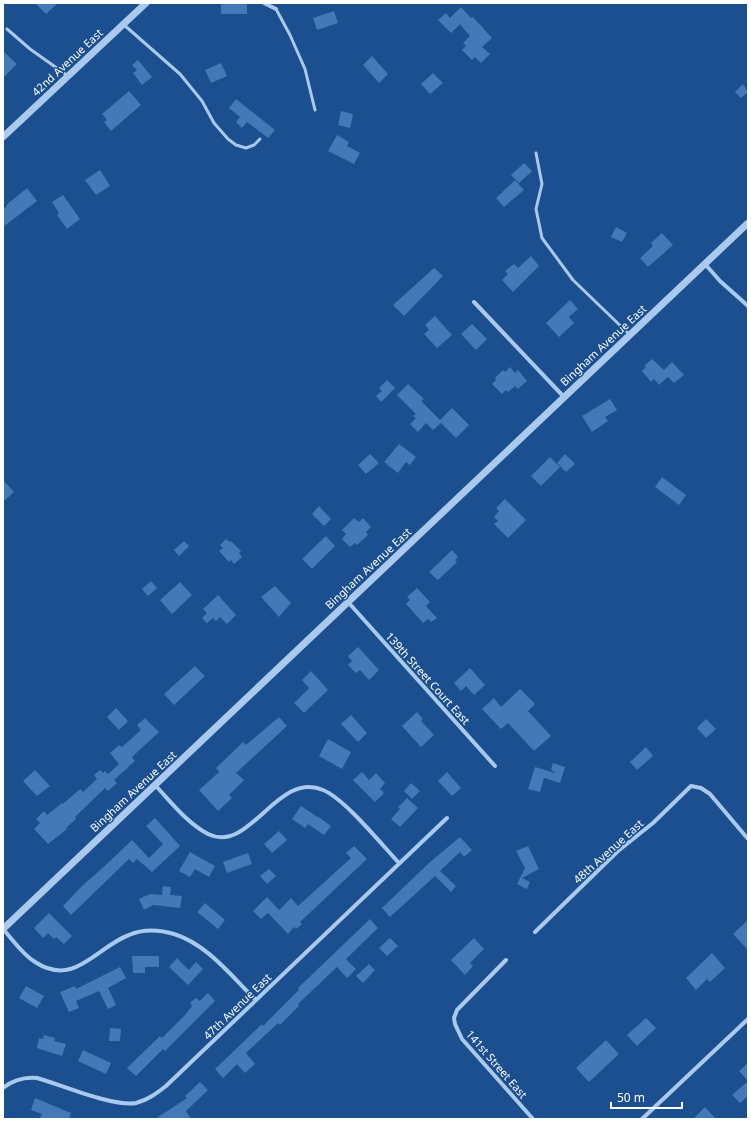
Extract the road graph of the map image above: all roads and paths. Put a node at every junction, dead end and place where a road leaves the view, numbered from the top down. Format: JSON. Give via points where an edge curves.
{"nodes":[{"id":1,"x":146,"y":3,"type":"edge"},
{"id":2,"x":264,"y":3,"type":"edge"},
{"id":3,"x":276,"y":9,"type":"joint"},
{"id":4,"x":123,"y":24,"type":"junction"},
{"id":5,"x":7,"y":29,"type":"dead end"},
{"id":6,"x":68,"y":76,"type":"junction"},
{"id":7,"x":315,"y":110,"type":"dead end"},
{"id":8,"x":3,"y":137,"type":"edge"},
{"id":9,"x":260,"y":139,"type":"dead end"},
{"id":10,"x":536,"y":153,"type":"dead end"},
{"id":11,"x":748,"y":223,"type":"edge"},
{"id":12,"x":705,"y":264,"type":"junction"},
{"id":13,"x":474,"y":302,"type":"dead end"},
{"id":14,"x":748,"y":306,"type":"edge"},
{"id":15,"x":630,"y":335,"type":"junction"},
{"id":16,"x":564,"y":398,"type":"junction"},
{"id":17,"x":348,"y":602,"type":"junction"},
{"id":18,"x":496,"y":766,"type":"dead end"},
{"id":19,"x":155,"y":785,"type":"junction"},
{"id":20,"x":447,"y":818,"type":"dead end"},
{"id":21,"x":748,"y":839,"type":"edge"},
{"id":22,"x":399,"y":863,"type":"junction"},
{"id":23,"x":3,"y":929,"type":"edge"},
{"id":24,"x":535,"y":932,"type":"dead end"},
{"id":25,"x":506,"y":960,"type":"dead end"},
{"id":26,"x":256,"y":1000,"type":"junction"},
{"id":27,"x":748,"y":1019,"type":"edge"},
{"id":28,"x":3,"y":1088,"type":"edge"},
{"id":29,"x":534,"y":1119,"type":"edge"},
{"id":30,"x":642,"y":1119,"type":"edge"}],
"edges":[{"from":1,"to":4,"type":"street","name":"42nd Avenue East"},
{"from":2,"to":3,"type":"street"},
{"from":3,"to":7,"type":"lane","via":[[305,68]]},
{"from":4,"to":6,"type":"street","name":"42nd Avenue East"},
{"from":4,"to":9,"type":"lane","via":[[180,74],[202,100],[214,122],[228,139],[246,148]]},
{"from":5,"to":6,"type":"lane"},
{"from":6,"to":8,"type":"street","name":"42nd Avenue East"},
{"from":10,"to":15,"type":"lane","via":[[542,184],[536,209],[542,238],[573,280]]},
{"from":11,"to":12,"type":"street","name":"Bingham Avenue East"},
{"from":12,"to":14,"type":"street"},
{"from":12,"to":15,"type":"street","name":"Bingham Avenue East"},
{"from":13,"to":16,"type":"street"},
{"from":15,"to":16,"type":"street","name":"Bingham Avenue East"},
{"from":16,"to":17,"type":"street","name":"Bingham Avenue East"},
{"from":17,"to":18,"type":"street","name":"139th Street Court East"},
{"from":17,"to":19,"type":"street","name":"Bingham Avenue East"},
{"from":19,"to":22,"type":"street","via":[[190,821],[209,834],[224,836],[250,826],[289,792],[307,787],[321,789],[346,807]]},
{"from":19,"to":23,"type":"street","name":"Bingham Avenue East"},
{"from":20,"to":22,"type":"street","name":"47th Avenue East"},
{"from":21,"to":24,"type":"street","name":"48th Avenue East","via":[[710,794],[701,788],[691,786],[653,823],[618,851]]},
{"from":22,"to":26,"type":"street","name":"47th Avenue East"},
{"from":23,"to":26,"type":"street","via":[[34,962],[60,970],[78,967],[92,960],[110,945],[136,933],[148,930],[174,934],[197,944]]},
{"from":25,"to":29,"type":"street","name":"141st Street East","via":[[457,1010],[454,1018],[457,1030],[467,1046]]},
{"from":26,"to":28,"type":"street","name":"47th Avenue East","via":[[166,1086],[149,1098],[126,1104],[37,1078],[23,1078]]},
{"from":27,"to":30,"type":"street"}]}
